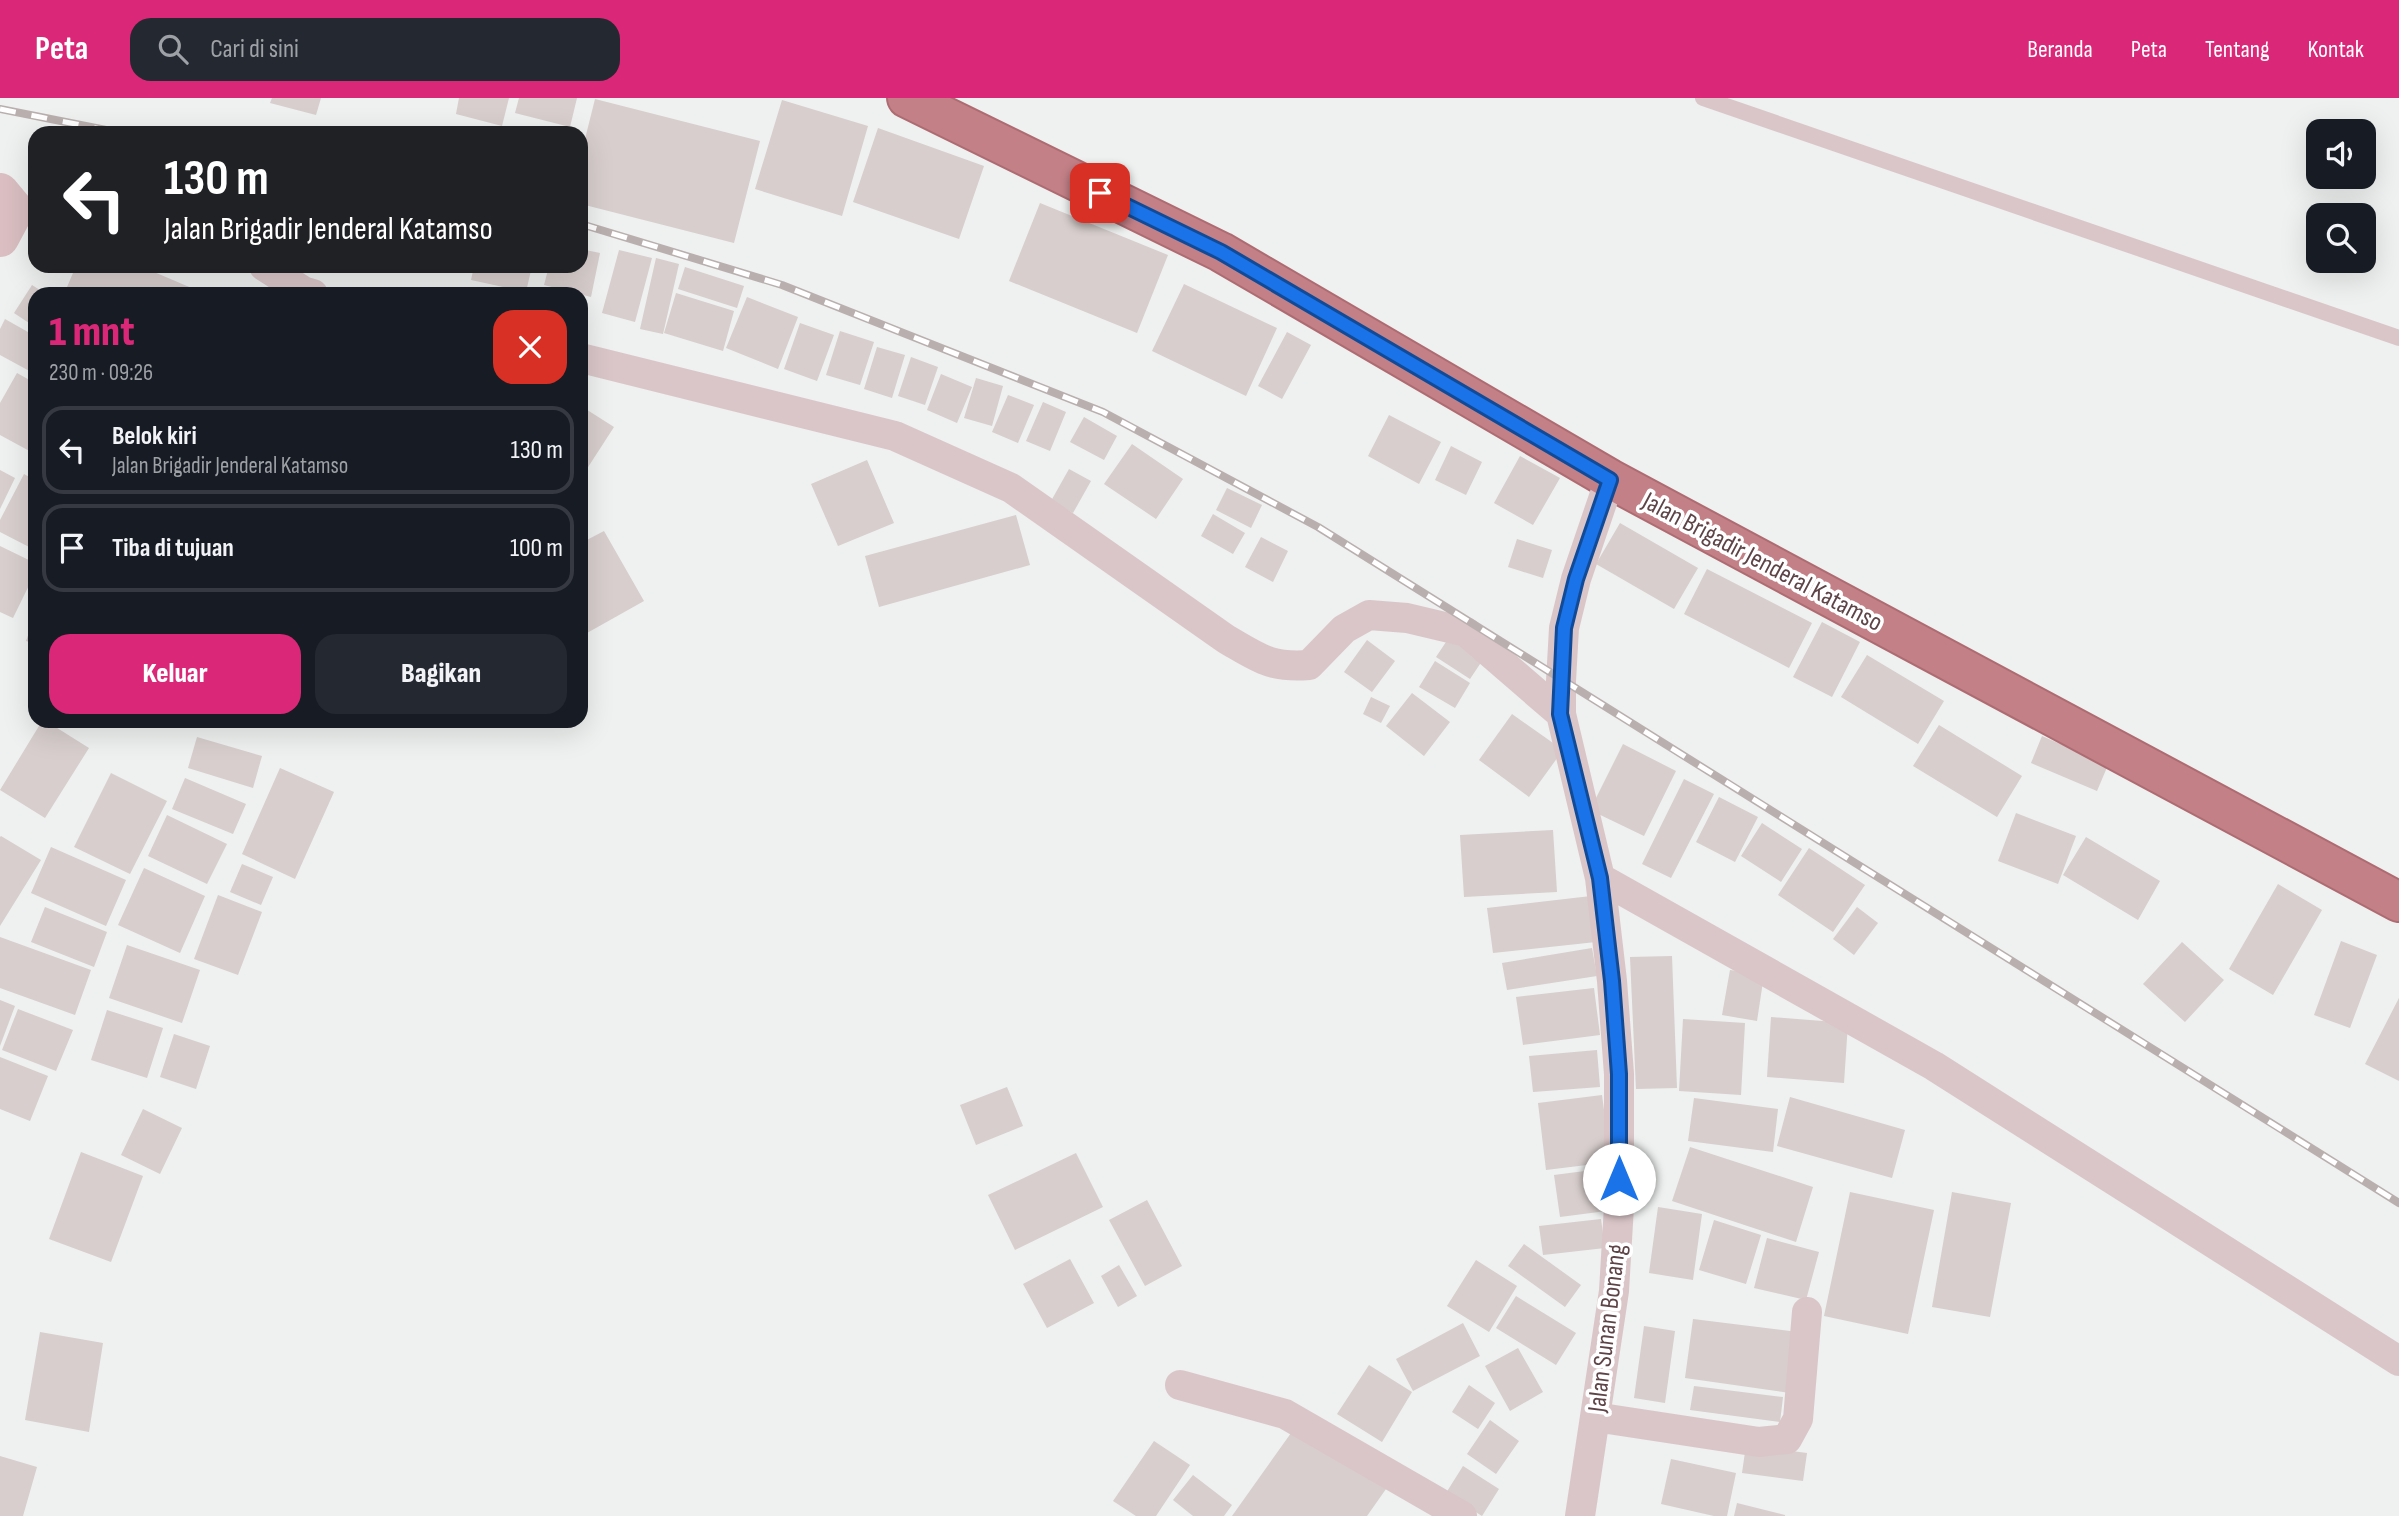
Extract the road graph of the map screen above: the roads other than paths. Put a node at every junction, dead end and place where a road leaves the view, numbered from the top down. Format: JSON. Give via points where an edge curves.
{"nodes":[{"id":1,"x":907,"y":98,"type":"edge"},
{"id":2,"x":1703,"y":98,"type":"edge"},
{"id":3,"x":275,"y":273,"type":"edge"},
{"id":4,"x":297,"y":287,"type":"edge"},
{"id":5,"x":2399,"y":338,"type":"edge"},
{"id":6,"x":588,"y":360,"type":"edge"},
{"id":7,"x":1610,"y":480,"type":"junction"},
{"id":8,"x":1560,"y":714,"type":"junction"},
{"id":9,"x":1600,"y":878,"type":"junction"},
{"id":10,"x":2399,"y":902,"type":"edge"},
{"id":11,"x":1807,"y":1312,"type":"dead end"},
{"id":12,"x":2399,"y":1361,"type":"edge"},
{"id":13,"x":1180,"y":1385,"type":"dead end"},
{"id":14,"x":1595,"y":1417,"type":"junction"},
{"id":15,"x":1462,"y":1516,"type":"edge"},
{"id":16,"x":1580,"y":1516,"type":"edge"}],
"edges":[{"from":1,"to":7,"type":"highway","name":"Jalan Brigadir Jenderal Katamso","via":[[1221,252]]},
{"from":2,"to":5,"type":"lane"},
{"from":3,"to":4,"type":"street"},
{"from":6,"to":8,"type":"street","via":[[895,436],[1010,488],[1264,661],[1285,667],[1309,665],[1343,629],[1369,615],[1407,618],[1466,632]]},
{"from":7,"to":8,"type":"street","name":"Jalan Sunan Bonang","via":[[1564,628]]},
{"from":7,"to":10,"type":"highway","name":"Jalan Brigadir Jenderal Katamso"},
{"from":8,"to":9,"type":"street","name":"Jalan Sunan Bonang"},
{"from":9,"to":12,"type":"street","via":[[1934,1066]]},
{"from":9,"to":14,"type":"street","name":"Jalan Sunan Bonang","via":[[1619,1074],[1619,1206],[1614,1291]]},
{"from":11,"to":14,"type":"street","via":[[1798,1419],[1787,1439],[1759,1442]]},
{"from":13,"to":15,"type":"street","via":[[1285,1414]]},
{"from":14,"to":16,"type":"street","name":"Jalan Sunan Bonang"}]}
